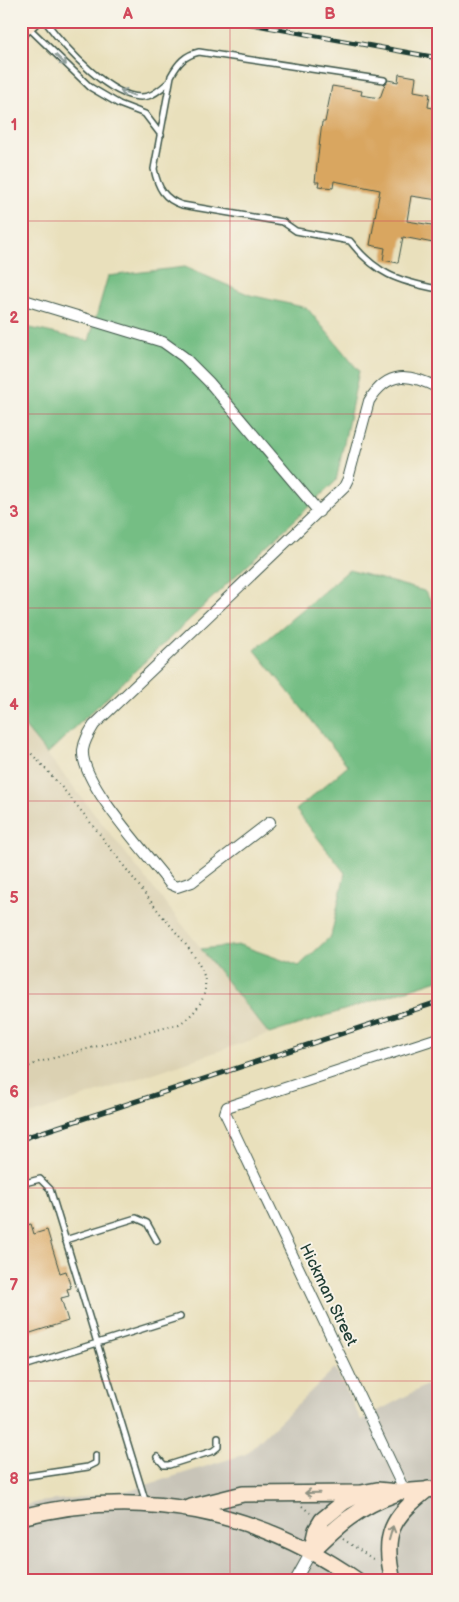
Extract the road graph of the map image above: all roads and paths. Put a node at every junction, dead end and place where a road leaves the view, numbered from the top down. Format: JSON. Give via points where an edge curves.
{"nodes":[{"id":1,"x":45,"y":21,"type":"edge"},
{"id":2,"x":27,"y":26,"type":"edge"},
{"id":3,"x":384,"y":80,"type":"dead end"},
{"id":4,"x":170,"y":81,"type":"junction"},
{"id":5,"x":161,"y":135,"type":"junction"},
{"id":6,"x":438,"y":288,"type":"edge"},
{"id":7,"x":21,"y":299,"type":"edge"},
{"id":8,"x":438,"y":388,"type":"edge"},
{"id":9,"x":319,"y":512,"type":"junction"},
{"id":10,"x":21,"y":743,"type":"edge"},
{"id":11,"x":270,"y":822,"type":"dead end"},
{"id":12,"x":438,"y":1038,"type":"edge"},
{"id":13,"x":21,"y":1070,"type":"edge"},
{"id":14,"x":21,"y":1184,"type":"edge"},
{"id":15,"x":65,"y":1240,"type":"junction"},
{"id":16,"x":157,"y":1241,"type":"dead end"},
{"id":17,"x":180,"y":1317,"type":"dead end"},
{"id":18,"x":98,"y":1343,"type":"junction"},
{"id":19,"x":21,"y":1367,"type":"edge"},
{"id":20,"x":218,"y":1438,"type":"dead end"},
{"id":21,"x":96,"y":1455,"type":"dead end"},
{"id":22,"x":157,"y":1457,"type":"dead end"},
{"id":23,"x":21,"y":1477,"type":"edge"},
{"id":24,"x":433,"y":1489,"type":"edge"},
{"id":25,"x":402,"y":1492,"type":"junction"},
{"id":26,"x":361,"y":1493,"type":"junction"},
{"id":27,"x":146,"y":1503,"type":"junction"},
{"id":28,"x":298,"y":1503,"type":"dead end"},
{"id":29,"x":187,"y":1508,"type":"junction"},
{"id":30,"x":21,"y":1516,"type":"edge"},
{"id":31,"x":317,"y":1518,"type":"dead end"},
{"id":32,"x":338,"y":1536,"type":"dead end"},
{"id":33,"x":311,"y":1552,"type":"junction"},
{"id":34,"x":377,"y":1562,"type":"dead end"},
{"id":35,"x":295,"y":1581,"type":"edge"},
{"id":36,"x":358,"y":1581,"type":"edge"},
{"id":37,"x":393,"y":1581,"type":"edge"}],
"edges":[{"from":4,"to":1,"type":"lane","one_way":true,"via":[[146,97],[120,91],[72,54]]},
{"from":2,"to":5,"type":"lane","one_way":true,"via":[[90,87],[145,114]]},
{"from":3,"to":4,"type":"lane","via":[[199,52],[177,65]]},
{"from":4,"to":5,"type":"lane"},
{"from":5,"to":6,"type":"lane","via":[[154,170],[159,187],[170,201],[283,222],[296,231],[350,241],[367,261],[389,276]]},
{"from":7,"to":9,"type":"street","via":[[164,342],[209,382]]},
{"from":8,"to":9,"type":"street","via":[[411,376],[386,382],[376,391],[370,401],[348,479]]},
{"from":9,"to":11,"type":"street","via":[[94,725],[84,750],[88,774],[96,789],[170,884],[177,887],[192,882]]},
{"from":10,"to":13,"type":"path","via":[[123,864],[186,947],[206,980],[200,1005],[190,1018],[179,1024],[39,1062]]},
{"from":12,"to":25,"type":"street","name":"Hickman Street","via":[[225,1110]]},
{"from":14,"to":15,"type":"lane","via":[[40,1179],[45,1182]]},
{"from":15,"to":16,"type":"lane","via":[[136,1218],[147,1223]]},
{"from":15,"to":18,"type":"lane"},
{"from":17,"to":18,"type":"lane"},
{"from":18,"to":19,"type":"lane"},
{"from":18,"to":27,"type":"lane"},
{"from":20,"to":22,"type":"lane","via":[[218,1447],[213,1451],[176,1463],[164,1465]]},
{"from":21,"to":23,"type":"lane","via":[[96,1463],[88,1467]]},
{"from":24,"to":25,"type":"main road"},
{"from":37,"to":24,"type":"main road","one_way":true,"via":[[387,1549],[391,1530],[406,1506]]},
{"from":25,"to":26,"type":"main road","via":[[377,1490]]},
{"from":25,"to":33,"type":"main road","via":[[364,1507],[343,1521]]},
{"from":26,"to":29,"type":"main road","one_way":true,"via":[[243,1494]]},
{"from":26,"to":33,"type":"main road","via":[[322,1520]]},
{"from":27,"to":29,"type":"main road"},
{"from":27,"to":30,"type":"main road","via":[[95,1504]]},
{"from":28,"to":31,"type":"path"},
{"from":29,"to":33,"type":"main road","via":[[221,1515],[264,1530]]},
{"from":32,"to":34,"type":"path"},
{"from":33,"to":35,"type":"street"},
{"from":33,"to":36,"type":"main road"}]}
